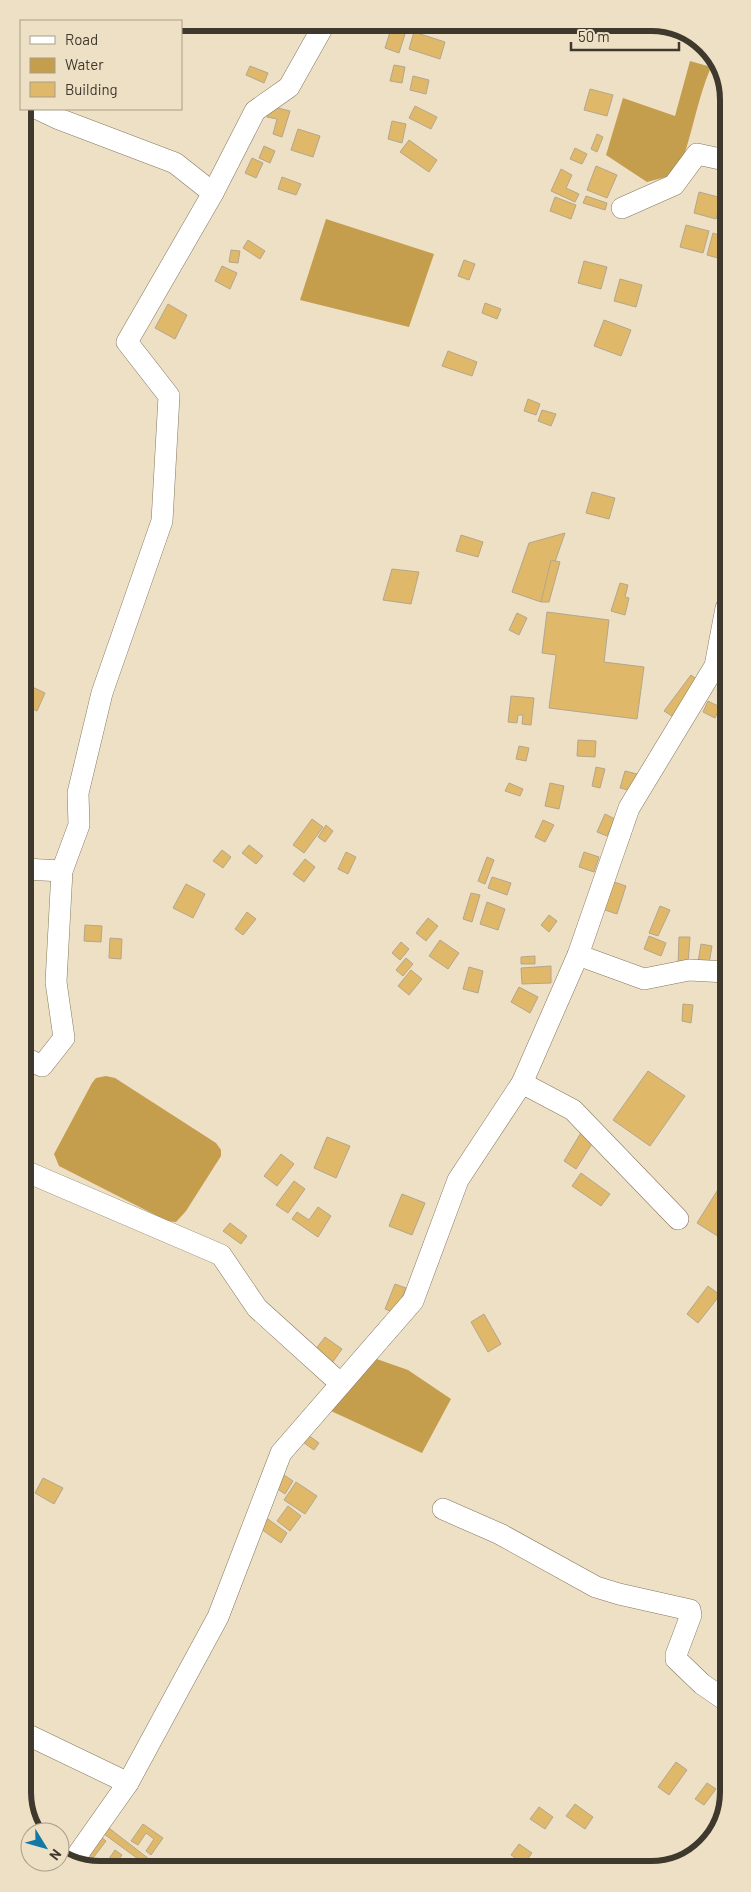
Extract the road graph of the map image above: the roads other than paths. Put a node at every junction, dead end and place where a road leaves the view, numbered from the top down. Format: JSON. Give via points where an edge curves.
{"nodes":[{"id":1,"x":321,"y":31,"type":"edge"},
{"id":2,"x":40,"y":110,"type":"edge"},
{"id":3,"x":720,"y":159,"type":"edge"},
{"id":4,"x":213,"y":193,"type":"junction"},
{"id":5,"x":622,"y":208,"type":"dead end"},
{"id":6,"x":720,"y":640,"type":"edge"},
{"id":7,"x":31,"y":869,"type":"edge"},
{"id":8,"x":62,"y":871,"type":"junction"},
{"id":9,"x":578,"y":955,"type":"junction"},
{"id":10,"x":720,"y":972,"type":"edge"},
{"id":11,"x":31,"y":1061,"type":"edge"},
{"id":12,"x":522,"y":1083,"type":"junction"},
{"id":13,"x":31,"y":1175,"type":"edge"},
{"id":14,"x":678,"y":1219,"type":"dead end"},
{"id":15,"x":341,"y":1384,"type":"junction"},
{"id":16,"x":443,"y":1509,"type":"dead end"},
{"id":17,"x":720,"y":1696,"type":"edge"},
{"id":18,"x":31,"y":1736,"type":"edge"},
{"id":19,"x":128,"y":1782,"type":"junction"},
{"id":20,"x":76,"y":1856,"type":"edge"}],
"edges":[{"from":1,"to":4,"type":"street","via":[[290,87],[255,110]]},
{"from":2,"to":4,"type":"street","via":[[175,163]]},
{"from":3,"to":5,"type":"street","via":[[697,154],[674,185]]},
{"from":4,"to":8,"type":"street","via":[[127,342],[169,396],[162,521],[102,692],[78,793],[79,825]]},
{"from":6,"to":9,"type":"street","via":[[715,666],[629,808]]},
{"from":7,"to":8,"type":"street"},
{"from":8,"to":11,"type":"street","via":[[56,982],[64,1038],[42,1066]]},
{"from":9,"to":10,"type":"street","via":[[644,979],[689,970]]},
{"from":9,"to":12,"type":"street"},
{"from":12,"to":14,"type":"street","via":[[573,1110]]},
{"from":12,"to":15,"type":"street","via":[[458,1180],[413,1301]]},
{"from":13,"to":15,"type":"street","via":[[220,1255],[257,1308]]},
{"from":15,"to":19,"type":"street","via":[[281,1453],[218,1617]]},
{"from":16,"to":17,"type":"street","via":[[500,1534],[596,1586],[690,1610],[691,1616],[676,1659]]},
{"from":18,"to":19,"type":"street"},
{"from":19,"to":20,"type":"street"}]}
